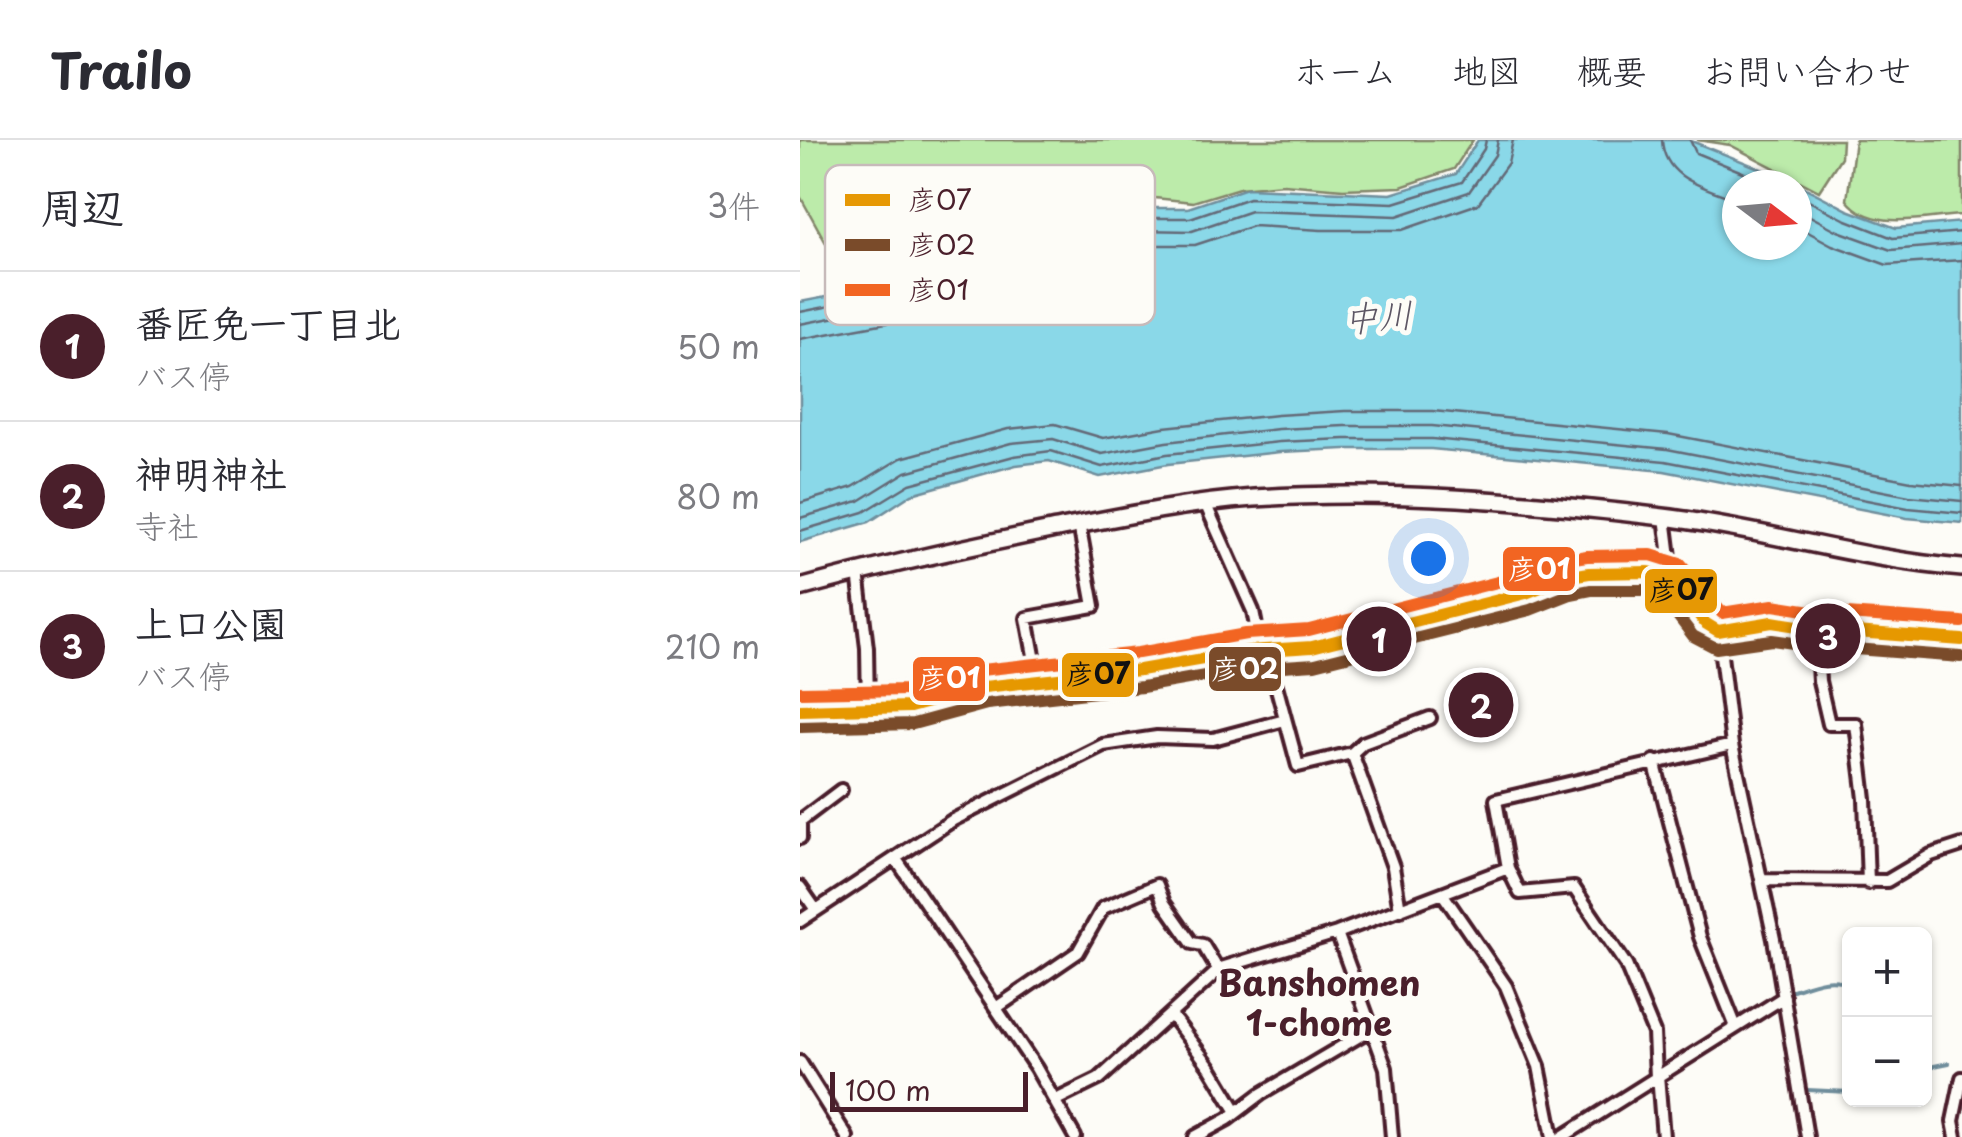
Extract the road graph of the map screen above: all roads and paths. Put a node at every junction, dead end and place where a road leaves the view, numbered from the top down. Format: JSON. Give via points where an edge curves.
{"nodes":[{"id":1,"x":1206,"y":503,"type":"junction"},
{"id":2,"x":1665,"y":517,"type":"junction"},
{"id":3,"x":1079,"y":524,"type":"junction"},
{"id":4,"x":1962,"y":568,"type":"edge"},
{"id":5,"x":858,"y":572,"type":"junction"},
{"id":6,"x":1677,"y":583,"type":"junction"},
{"id":7,"x":800,"y":588,"type":"edge"},
{"id":8,"x":1816,"y":630,"type":"junction"},
{"id":9,"x":1718,"y":631,"type":"junction"},
{"id":10,"x":1962,"y":640,"type":"edge"},
{"id":11,"x":1264,"y":651,"type":"junction"},
{"id":12,"x":1040,"y":682,"type":"junction"},
{"id":13,"x":868,"y":708,"type":"junction"},
{"id":14,"x":800,"y":710,"type":"edge"},
{"id":15,"x":1430,"y":718,"type":"dead end"},
{"id":16,"x":1285,"y":720,"type":"junction"},
{"id":17,"x":1732,"y":745,"type":"junction"},
{"id":18,"x":1352,"y":753,"type":"junction"},
{"id":19,"x":1654,"y":762,"type":"junction"},
{"id":20,"x":842,"y":790,"type":"dead end"},
{"id":21,"x":800,"y":838,"type":"edge"},
{"id":22,"x":1962,"y":845,"type":"edge"},
{"id":23,"x":896,"y":859,"type":"junction"},
{"id":24,"x":1508,"y":868,"type":"junction"},
{"id":25,"x":1762,"y":880,"type":"junction"},
{"id":26,"x":1868,"y":883,"type":"junction"},
{"id":27,"x":800,"y":887,"type":"edge"},
{"id":28,"x":1442,"y":892,"type":"junction"},
{"id":29,"x":816,"y":910,"type":"junction"},
{"id":30,"x":1400,"y":910,"type":"junction"},
{"id":31,"x":800,"y":920,"type":"edge"},
{"id":32,"x":1337,"y":932,"type":"junction"},
{"id":33,"x":1218,"y":970,"type":"junction"},
{"id":34,"x":1784,"y":996,"type":"junction"},
{"id":35,"x":996,"y":1008,"type":"junction"},
{"id":36,"x":1171,"y":1015,"type":"junction"},
{"id":37,"x":1736,"y":1027,"type":"junction"},
{"id":38,"x":1372,"y":1028,"type":"junction"},
{"id":39,"x":800,"y":1062,"type":"edge"},
{"id":40,"x":1657,"y":1076,"type":"junction"},
{"id":41,"x":1962,"y":1078,"type":"edge"},
{"id":42,"x":1056,"y":1100,"type":"junction"},
{"id":43,"x":1237,"y":1112,"type":"junction"},
{"id":44,"x":847,"y":1137,"type":"edge"},
{"id":45,"x":1075,"y":1137,"type":"edge"},
{"id":46,"x":1196,"y":1137,"type":"edge"},
{"id":47,"x":1392,"y":1137,"type":"edge"},
{"id":48,"x":1553,"y":1137,"type":"edge"},
{"id":49,"x":1562,"y":1137,"type":"edge"},
{"id":50,"x":1663,"y":1137,"type":"edge"},
{"id":51,"x":1807,"y":1137,"type":"edge"},
{"id":52,"x":1956,"y":1137,"type":"edge"}],
"edges":[{"from":1,"to":2,"type":"main road","via":[[1405,495]]},
{"from":1,"to":3,"type":"main road"},
{"from":1,"to":11,"type":"street"},
{"from":2,"to":4,"type":"main road"},
{"from":2,"to":6,"type":"street"},
{"from":3,"to":5,"type":"main road"},
{"from":3,"to":12,"type":"street","via":[[1094,606],[1027,618]]},
{"from":5,"to":7,"type":"main road"},
{"from":5,"to":13,"type":"street"},
{"from":6,"to":9,"type":"street"},
{"from":6,"to":11,"type":"street","via":[[1649,572],[1575,575],[1356,639]]},
{"from":8,"to":9,"type":"street","via":[[1772,622]]},
{"from":8,"to":10,"type":"street"},
{"from":8,"to":26,"type":"street","via":[[1829,724],[1856,724]]},
{"from":9,"to":17,"type":"street"},
{"from":11,"to":12,"type":"street"},
{"from":11,"to":16,"type":"street"},
{"from":12,"to":13,"type":"street","via":[[984,687],[910,707]]},
{"from":13,"to":14,"type":"street"},
{"from":15,"to":18,"type":"street"},
{"from":16,"to":18,"type":"street","via":[[1298,766]]},
{"from":16,"to":23,"type":"street","via":[[1214,738],[1103,745],[966,813]]},
{"from":17,"to":19,"type":"street"},
{"from":17,"to":25,"type":"street"},
{"from":18,"to":30,"type":"street","via":[[1393,867]]},
{"from":19,"to":24,"type":"street","via":[[1496,800]]},
{"from":19,"to":37,"type":"street","via":[[1700,937]]},
{"from":20,"to":21,"type":"street","via":[[800,821]]},
{"from":22,"to":26,"type":"street","via":[[1887,881]]},
{"from":23,"to":29,"type":"street"},
{"from":23,"to":35,"type":"street"},
{"from":24,"to":28,"type":"street"},
{"from":24,"to":40,"type":"street","via":[[1520,894],[1574,888],[1626,965],[1654,1033]]},
{"from":25,"to":26,"type":"street"},
{"from":25,"to":34,"type":"street"},
{"from":27,"to":29,"type":"street"},
{"from":28,"to":30,"type":"street"},
{"from":28,"to":48,"type":"street","via":[[1506,986],[1538,1066]]},
{"from":29,"to":31,"type":"street"},
{"from":30,"to":32,"type":"street"},
{"from":32,"to":33,"type":"street"},
{"from":32,"to":38,"type":"street"},
{"from":33,"to":35,"type":"street","via":[[1203,946],[1192,943],[1157,885],[1103,908],[1078,952]]},
{"from":33,"to":36,"type":"street"},
{"from":34,"to":37,"type":"street"},
{"from":34,"to":51,"type":"street"},
{"from":35,"to":42,"type":"street"},
{"from":36,"to":42,"type":"street","via":[[1099,1078]]},
{"from":36,"to":43,"type":"street"},
{"from":37,"to":40,"type":"street"},
{"from":38,"to":43,"type":"street"},
{"from":38,"to":47,"type":"street","via":[[1386,1068]]},
{"from":39,"to":44,"type":"street"},
{"from":40,"to":49,"type":"street"},
{"from":40,"to":50,"type":"street"},
{"from":41,"to":52,"type":"street"},
{"from":42,"to":45,"type":"street"},
{"from":43,"to":46,"type":"street"}]}
